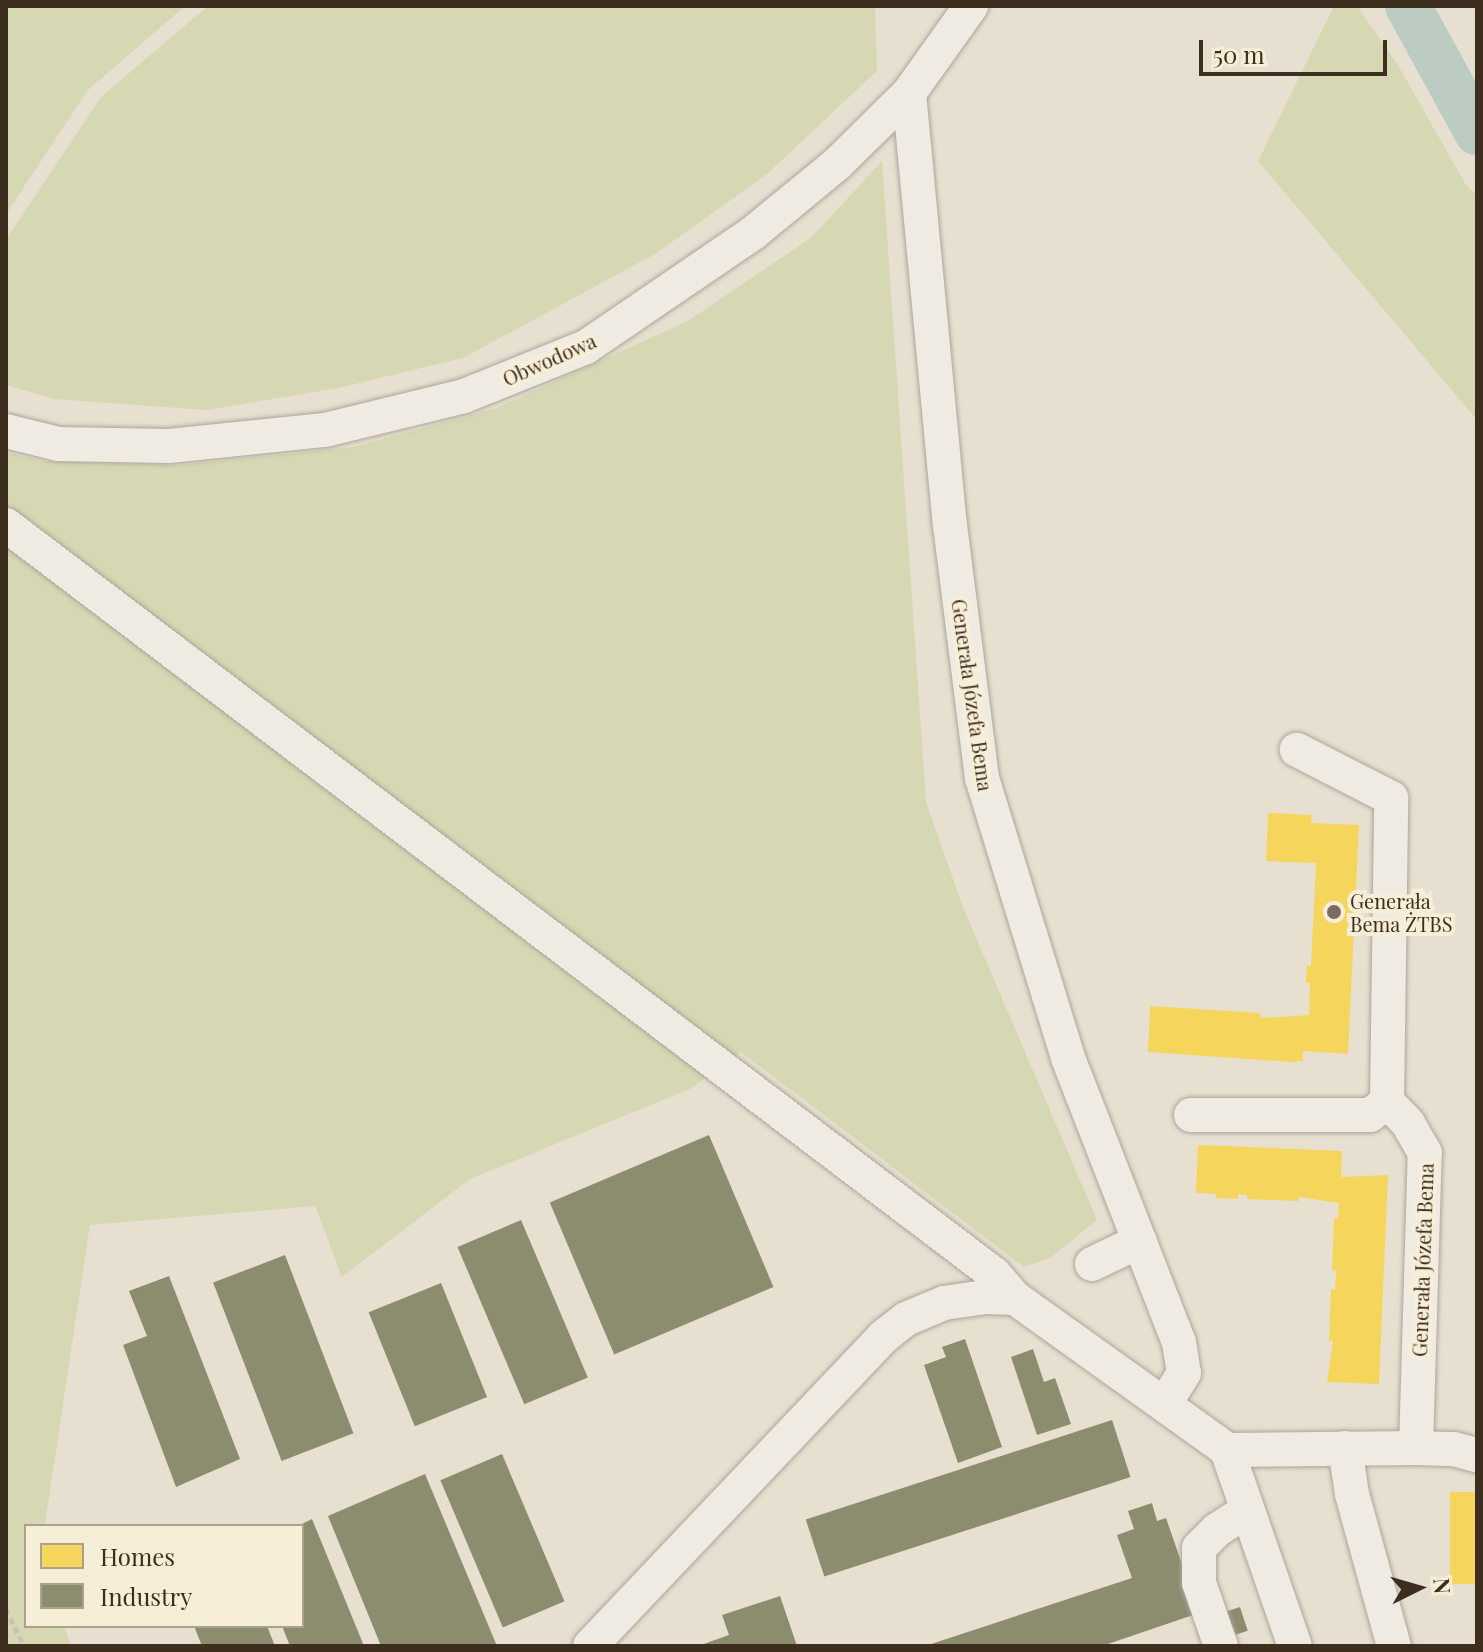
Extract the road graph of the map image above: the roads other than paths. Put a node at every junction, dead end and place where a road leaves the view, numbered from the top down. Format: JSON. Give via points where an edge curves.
{"nodes":[{"id":1,"x":971,"y":6,"type":"edge"},
{"id":2,"x":909,"y":93,"type":"junction"},
{"id":3,"x":6,"y":431,"type":"edge"},
{"id":4,"x":6,"y":525,"type":"edge"},
{"id":5,"x":1297,"y":750,"type":"dead end"},
{"id":6,"x":1387,"y":1102,"type":"junction"},
{"id":7,"x":1191,"y":1115,"type":"dead end"},
{"id":8,"x":1140,"y":1241,"type":"junction"},
{"id":9,"x":1092,"y":1264,"type":"dead end"},
{"id":10,"x":1015,"y":1298,"type":"junction"},
{"id":11,"x":1165,"y":1404,"type":"junction"},
{"id":12,"x":1345,"y":1448,"type":"junction"},
{"id":13,"x":1416,"y":1448,"type":"junction"},
{"id":14,"x":1227,"y":1450,"type":"junction"},
{"id":15,"x":1477,"y":1455,"type":"edge"},
{"id":16,"x":1246,"y":1511,"type":"junction"},
{"id":17,"x":590,"y":1646,"type":"edge"},
{"id":18,"x":1221,"y":1646,"type":"edge"},
{"id":19,"x":1295,"y":1646,"type":"edge"},
{"id":20,"x":1394,"y":1646,"type":"edge"}],
"edges":[{"from":1,"to":2,"type":"street","name":"Obwodowa"},
{"from":2,"to":3,"type":"street","name":"Obwodowa","via":[[837,164],[753,233],[598,339],[464,396],[325,430],[250,440],[169,446],[58,444]]},
{"from":2,"to":8,"type":"street","name":"Generała Józefa Bema","via":[[950,525],[982,778],[1068,1058]]},
{"from":4,"to":10,"type":"street","via":[[994,1274]]},
{"from":5,"to":6,"type":"street","via":[[1391,798]]},
{"from":6,"to":7,"type":"street","via":[[1370,1115]]},
{"from":6,"to":13,"type":"street","name":"Generała Józefa Bema","via":[[1408,1123],[1425,1153]]},
{"from":8,"to":9,"type":"street"},
{"from":8,"to":11,"type":"street","name":"Generała Józefa Bema","via":[[1179,1342],[1184,1373]]},
{"from":10,"to":11,"type":"street"},
{"from":10,"to":17,"type":"street","via":[[944,1303],[906,1319],[883,1337]]},
{"from":11,"to":14,"type":"street"},
{"from":12,"to":13,"type":"street"},
{"from":12,"to":14,"type":"street"},
{"from":12,"to":20,"type":"street","via":[[1352,1494]]},
{"from":13,"to":15,"type":"street"},
{"from":14,"to":16,"type":"street"},
{"from":16,"to":18,"type":"street","via":[[1199,1548],[1199,1583]]},
{"from":16,"to":19,"type":"street"}]}
